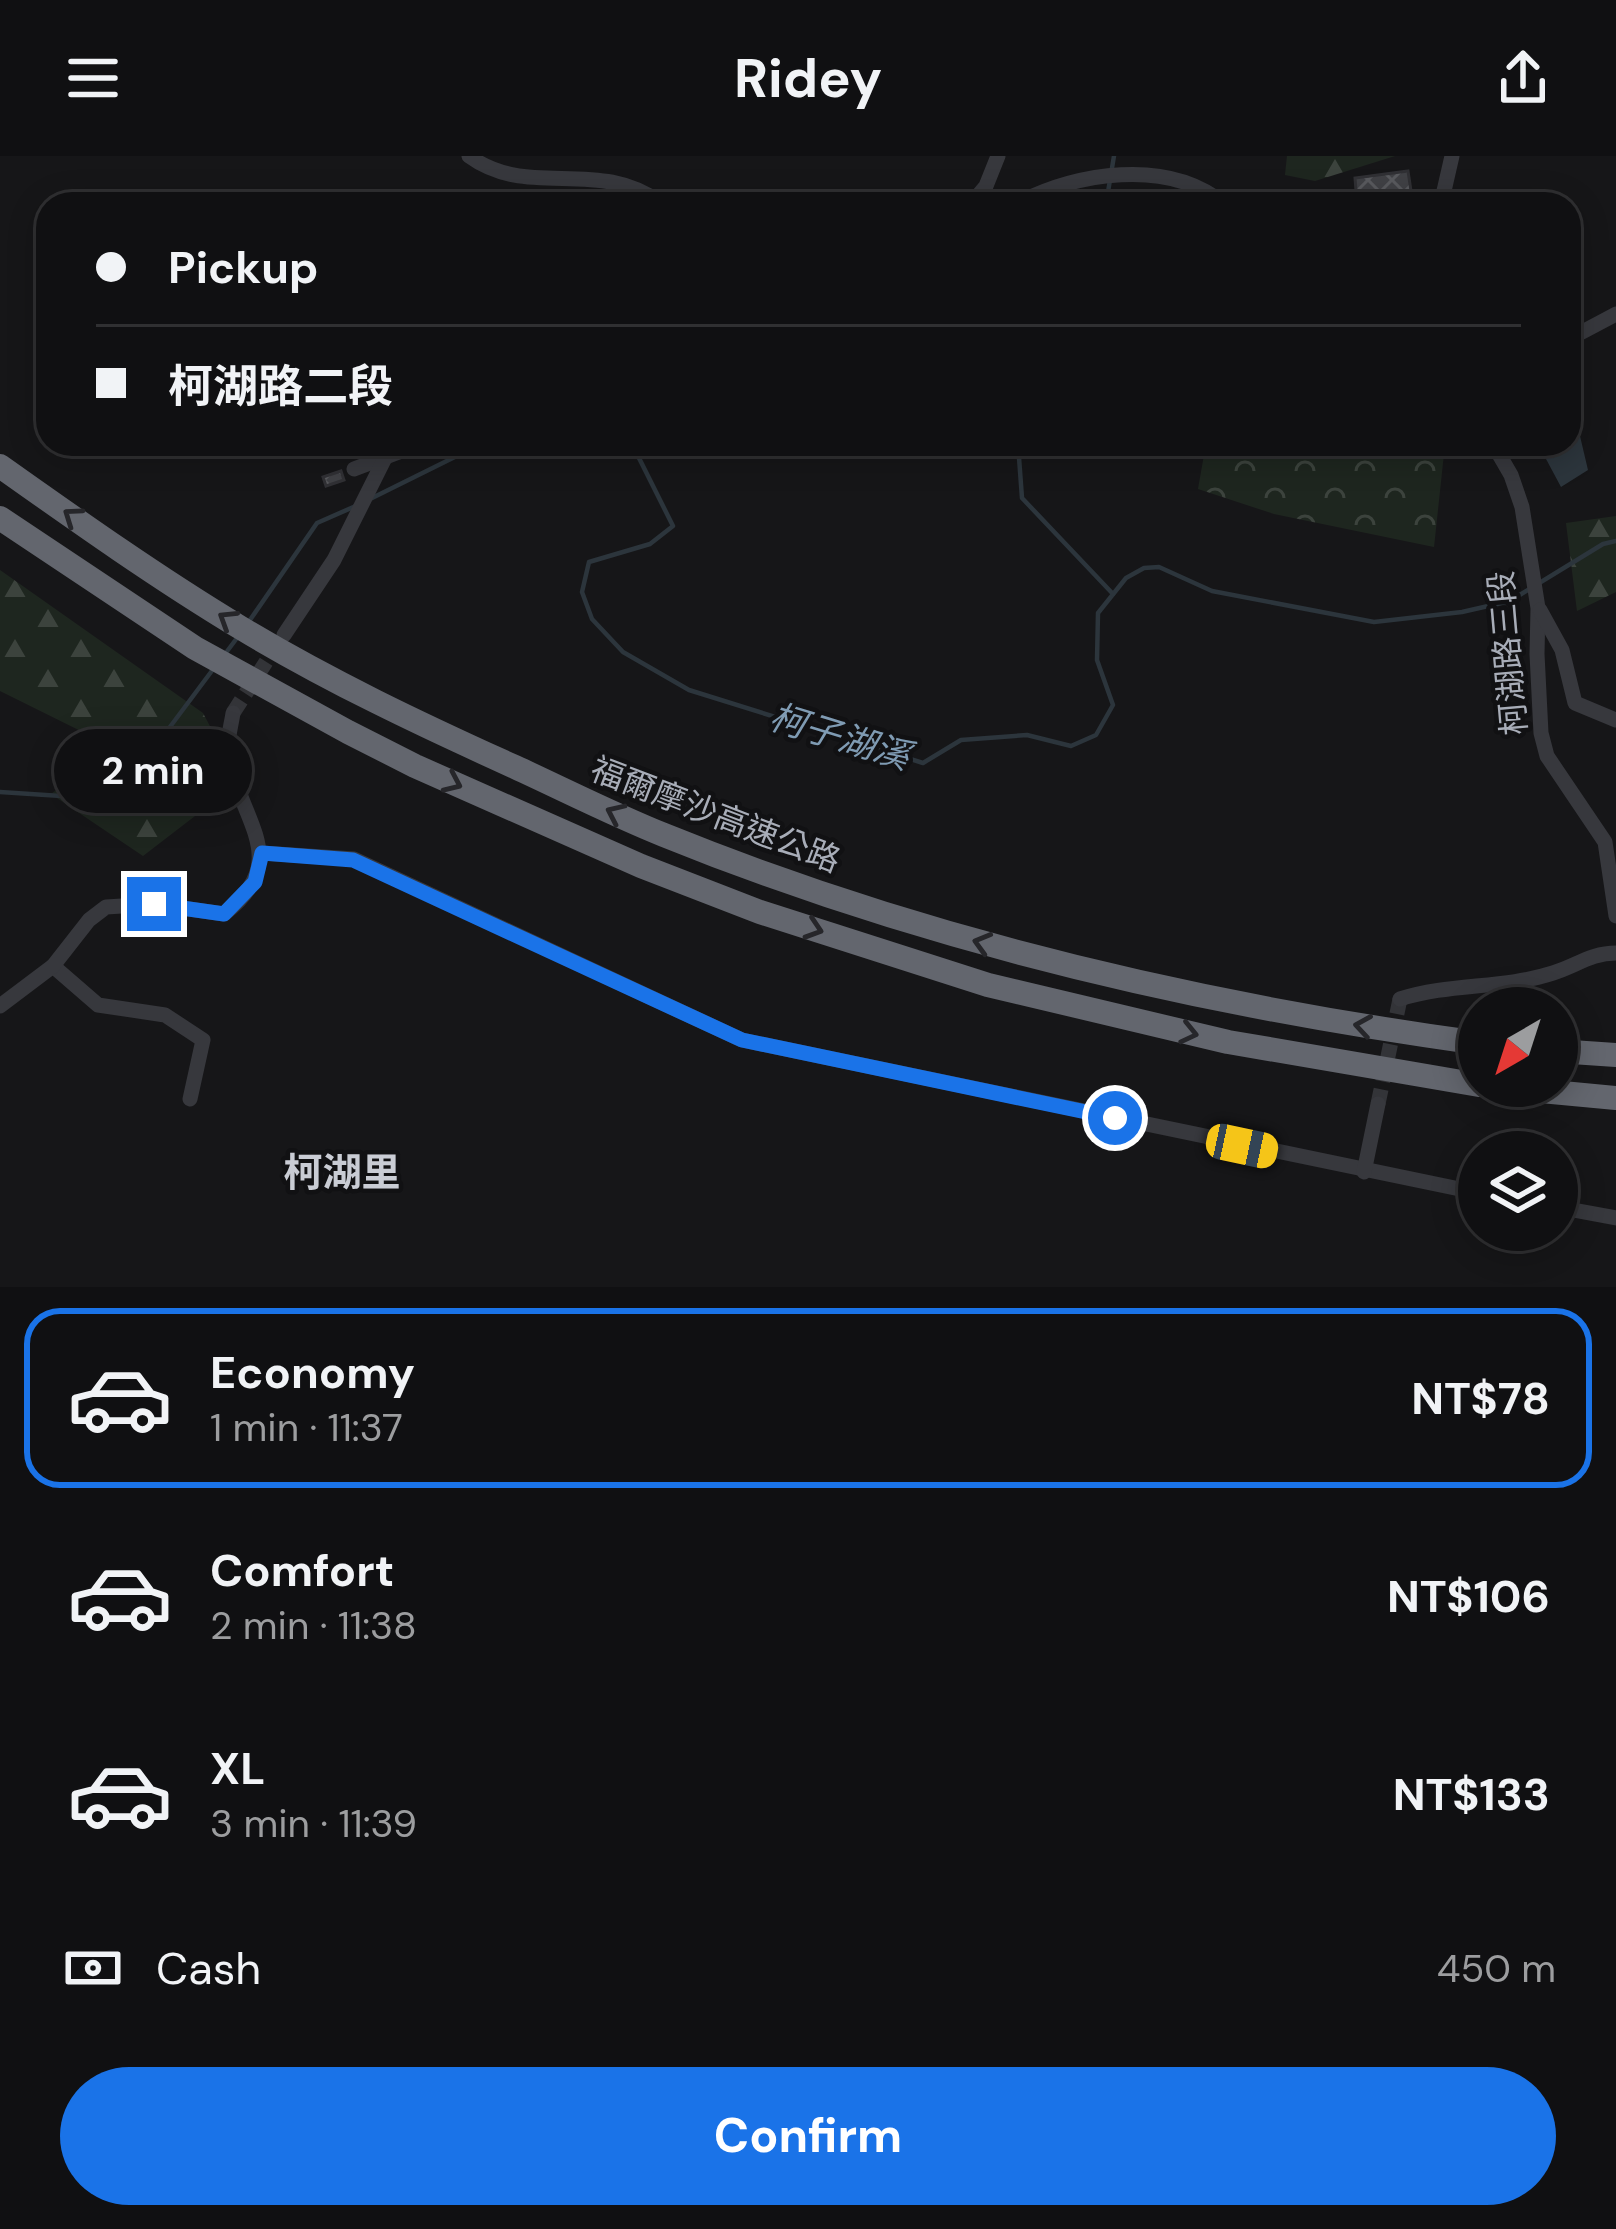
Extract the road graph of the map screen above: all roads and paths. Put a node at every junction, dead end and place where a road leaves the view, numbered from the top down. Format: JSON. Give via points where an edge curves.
{"nodes":[{"id":1,"x":469,"y":156,"type":"edge"},
{"id":2,"x":998,"y":156,"type":"edge"},
{"id":3,"x":1452,"y":156,"type":"edge"},
{"id":4,"x":646,"y":192,"type":"edge"},
{"id":5,"x":981,"y":192,"type":"edge"},
{"id":6,"x":1039,"y":192,"type":"edge"},
{"id":7,"x":1206,"y":192,"type":"edge"},
{"id":8,"x":1444,"y":192,"type":"edge"},
{"id":9,"x":1616,"y":314,"type":"edge"},
{"id":10,"x":1581,"y":332,"type":"edge"},
{"id":11,"x":383,"y":456,"type":"edge"},
{"id":12,"x":386,"y":456,"type":"edge"},
{"id":13,"x":1500,"y":456,"type":"edge"},
{"id":14,"x":0,"y":466,"type":"edge"},
{"id":15,"x":354,"y":469,"type":"dead end"},
{"id":16,"x":0,"y":518,"type":"edge"},
{"id":17,"x":1538,"y":608,"type":"junction"},
{"id":18,"x":284,"y":635,"type":"tunnel mouth"},
{"id":19,"x":233,"y":712,"type":"tunnel mouth"},
{"id":20,"x":1616,"y":720,"type":"edge"},
{"id":21,"x":1611,"y":847,"type":"edge"},
{"id":22,"x":262,"y":853,"type":"junction"},
{"id":23,"x":1616,"y":916,"type":"edge"},
{"id":24,"x":1616,"y":952,"type":"edge"},
{"id":25,"x":53,"y":965,"type":"junction"},
{"id":26,"x":1400,"y":999,"type":"dead end"},
{"id":27,"x":0,"y":1006,"type":"edge"},
{"id":28,"x":1458,"y":1039,"type":"edge"},
{"id":29,"x":1578,"y":1053,"type":"edge"},
{"id":30,"x":1616,"y":1055,"type":"edge"},
{"id":31,"x":1458,"y":1081,"type":"edge"},
{"id":32,"x":1578,"y":1094,"type":"edge"},
{"id":33,"x":1616,"y":1098,"type":"edge"},
{"id":34,"x":190,"y":1099,"type":"dead end"},
{"id":35,"x":1378,"y":1104,"type":"tunnel mouth"},
{"id":36,"x":1364,"y":1172,"type":"junction"},
{"id":37,"x":1458,"y":1189,"type":"edge"},
{"id":38,"x":1578,"y":1211,"type":"edge"},
{"id":39,"x":1616,"y":1218,"type":"edge"}],
"edges":[{"from":1,"to":4,"type":"street","via":[[512,172],[608,171]]},
{"from":2,"to":5,"type":"street"},
{"from":3,"to":8,"type":"street"},
{"from":6,"to":7,"type":"street","via":[[1129,174]]},
{"from":9,"to":10,"type":"street"},
{"from":11,"to":15,"type":"street"},
{"from":12,"to":18,"type":"street","via":[[339,551]]},
{"from":13,"to":17,"type":"street","name":"柯湖路三段","via":[[1522,507]]},
{"from":28,"to":14,"type":"highway","name":"福爾摩沙高速公路","one_way":true,"via":[[1241,1006],[962,938],[661,834],[366,697],[244,630]]},
{"from":16,"to":31,"type":"highway","one_way":true,"via":[[195,648],[347,732],[760,912],[988,985],[1228,1042]]},
{"from":17,"to":20,"type":"street","via":[[1562,650],[1575,703]]},
{"from":17,"to":21,"type":"street","name":"柯湖路三段","via":[[1547,756]]},
{"from":19,"to":22,"type":"street","via":[[227,756]]},
{"from":21,"to":23,"type":"street","name":"柯湖路三段"},
{"from":22,"to":25,"type":"street","via":[[255,882],[224,914],[154,904],[106,908]]},
{"from":22,"to":36,"type":"street","via":[[353,860],[742,1040]]},
{"from":24,"to":26,"type":"street","via":[[1553,973]]},
{"from":25,"to":27,"type":"street"},
{"from":25,"to":34,"type":"street","via":[[98,1005],[165,1015],[203,1040]]},
{"from":29,"to":30,"type":"highway"},
{"from":32,"to":33,"type":"highway"},
{"from":35,"to":36,"type":"street"},
{"from":36,"to":37,"type":"street"},
{"from":38,"to":39,"type":"street"}]}
